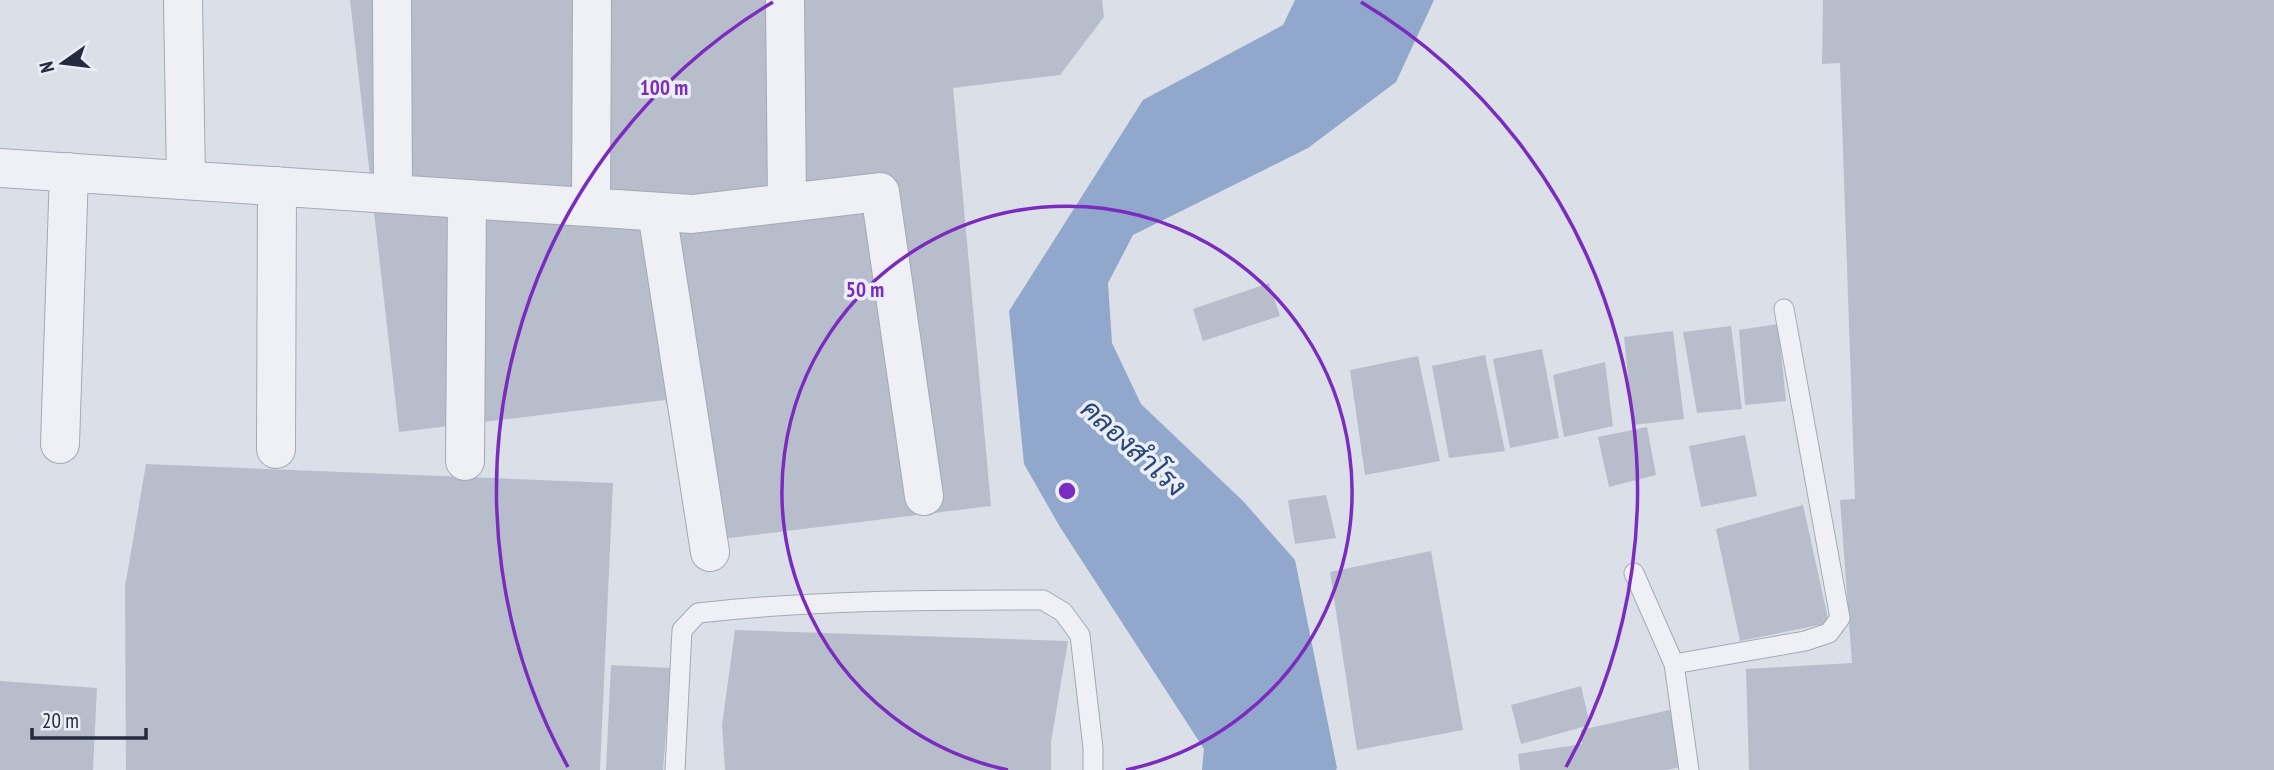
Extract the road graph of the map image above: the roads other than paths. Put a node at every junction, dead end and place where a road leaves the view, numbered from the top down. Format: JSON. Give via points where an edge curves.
{"nodes":[{"id":1,"x":183,"y":0,"type":"edge"},
{"id":2,"x":393,"y":0,"type":"edge"},
{"id":3,"x":592,"y":0,"type":"edge"},
{"id":4,"x":785,"y":0,"type":"edge"},
{"id":5,"x":0,"y":167,"type":"edge"},
{"id":6,"x":69,"y":172,"type":"junction"},
{"id":7,"x":186,"y":180,"type":"junction"},
{"id":8,"x":277,"y":186,"type":"junction"},
{"id":9,"x":393,"y":194,"type":"junction"},
{"id":10,"x":467,"y":199,"type":"junction"},
{"id":11,"x":787,"y":203,"type":"junction"},
{"id":12,"x":591,"y":207,"type":"junction"},
{"id":13,"x":657,"y":212,"type":"junction"},
{"id":14,"x":1784,"y":309,"type":"dead end"},
{"id":15,"x":60,"y":444,"type":"dead end"},
{"id":16,"x":276,"y":449,"type":"dead end"},
{"id":17,"x":465,"y":461,"type":"dead end"},
{"id":18,"x":924,"y":496,"type":"dead end"},
{"id":19,"x":710,"y":552,"type":"dead end"},
{"id":20,"x":1634,"y":573,"type":"dead end"},
{"id":21,"x":1674,"y":664,"type":"junction"},
{"id":22,"x":675,"y":770,"type":"edge"},
{"id":23,"x":1093,"y":770,"type":"edge"},
{"id":24,"x":1689,"y":770,"type":"edge"}],
"edges":[{"from":1,"to":7,"type":"street"},
{"from":2,"to":9,"type":"street"},
{"from":3,"to":12,"type":"street"},
{"from":4,"to":11,"type":"street"},
{"from":5,"to":6,"type":"street"},
{"from":6,"to":7,"type":"street"},
{"from":6,"to":15,"type":"street"},
{"from":7,"to":8,"type":"street"},
{"from":8,"to":9,"type":"street"},
{"from":8,"to":16,"type":"street"},
{"from":9,"to":10,"type":"street"},
{"from":10,"to":12,"type":"street"},
{"from":10,"to":17,"type":"street"},
{"from":11,"to":13,"type":"street","via":[[692,214]]},
{"from":11,"to":18,"type":"street","via":[[880,192]]},
{"from":12,"to":13,"type":"street"},
{"from":13,"to":19,"type":"street"},
{"from":14,"to":21,"type":"lane","via":[[1840,618],[1829,634],[1805,641]]},
{"from":20,"to":21,"type":"lane"},
{"from":21,"to":24,"type":"lane"},
{"from":22,"to":23,"type":"lane","via":[[682,631],[698,613],[887,600],[1043,600],[1063,612],[1080,635]]}]}
